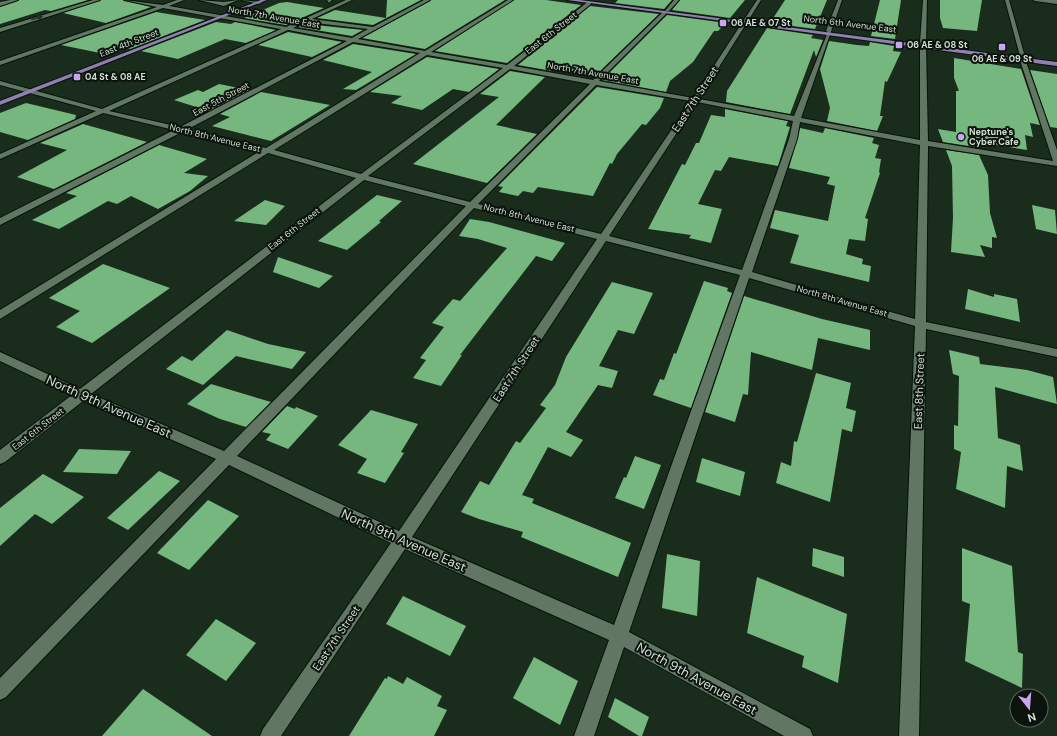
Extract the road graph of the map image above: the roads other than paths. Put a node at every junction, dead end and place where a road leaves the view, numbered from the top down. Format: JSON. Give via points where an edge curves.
{"nodes":[{"id":1,"x":16,"y":0,"type":"edge"},
{"id":2,"x":98,"y":0,"type":"edge"},
{"id":3,"x":126,"y":0,"type":"edge"},
{"id":4,"x":182,"y":0,"type":"edge"},
{"id":5,"x":201,"y":0,"type":"edge"},
{"id":6,"x":236,"y":0,"type":"edge"},
{"id":7,"x":243,"y":0,"type":"edge"},
{"id":8,"x":350,"y":0,"type":"edge"},
{"id":9,"x":428,"y":0,"type":"edge"},
{"id":10,"x":511,"y":0,"type":"edge"},
{"id":11,"x":570,"y":0,"type":"edge"},
{"id":12,"x":677,"y":0,"type":"edge"},
{"id":13,"x":759,"y":0,"type":"edge"},
{"id":14,"x":840,"y":0,"type":"edge"},
{"id":15,"x":925,"y":0,"type":"edge"},
{"id":16,"x":1007,"y":0,"type":"edge"},
{"id":17,"x":1035,"y":0,"type":"edge"},
{"id":18,"x":262,"y":1,"type":"edge"},
{"id":19,"x":592,"y":1,"type":"edge"},
{"id":20,"x":1057,"y":2,"type":"edge"},
{"id":21,"x":0,"y":4,"type":"edge"},
{"id":22,"x":164,"y":6,"type":"junction"},
{"id":23,"x":665,"y":11,"type":"junction"},
{"id":24,"x":222,"y":17,"type":"junction"},
{"id":25,"x":306,"y":20,"type":"junction"},
{"id":26,"x":744,"y":22,"type":"junction"},
{"id":27,"x":287,"y":28,"type":"junction"},
{"id":28,"x":372,"y":28,"type":"junction"},
{"id":29,"x":0,"y":30,"type":"edge"},
{"id":30,"x":829,"y":32,"type":"junction"},
{"id":31,"x":350,"y":40,"type":"junction"},
{"id":32,"x":923,"y":45,"type":"junction"},
{"id":33,"x":424,"y":53,"type":"junction"},
{"id":34,"x":1023,"y":58,"type":"junction"},
{"id":35,"x":1057,"y":60,"type":"edge"},
{"id":36,"x":0,"y":63,"type":"edge"},
{"id":37,"x":1057,"y":64,"type":"edge"},
{"id":38,"x":508,"y":67,"type":"junction"},
{"id":39,"x":0,"y":83,"type":"edge"},
{"id":40,"x":595,"y":83,"type":"junction"},
{"id":41,"x":30,"y":92,"type":"junction"},
{"id":42,"x":695,"y":100,"type":"junction"},
{"id":43,"x":0,"y":103,"type":"edge"},
{"id":44,"x":102,"y":111,"type":"junction"},
{"id":45,"x":797,"y":118,"type":"junction"},
{"id":46,"x":181,"y":130,"type":"junction"},
{"id":47,"x":923,"y":143,"type":"junction"},
{"id":48,"x":266,"y":150,"type":"junction"},
{"id":49,"x":0,"y":157,"type":"edge"},
{"id":50,"x":1057,"y":163,"type":"edge"},
{"id":51,"x":362,"y":176,"type":"junction"},
{"id":52,"x":473,"y":204,"type":"junction"},
{"id":53,"x":0,"y":222,"type":"edge"},
{"id":54,"x":603,"y":236,"type":"junction"},
{"id":55,"x":747,"y":274,"type":"junction"},
{"id":56,"x":0,"y":315,"type":"edge"},
{"id":57,"x":920,"y":324,"type":"junction"},
{"id":58,"x":1057,"y":353,"type":"edge"},
{"id":59,"x":0,"y":356,"type":"edge"},
{"id":60,"x":82,"y":395,"type":"junction"},
{"id":61,"x":0,"y":458,"type":"edge"},
{"id":62,"x":227,"y":458,"type":"junction"},
{"id":63,"x":402,"y":540,"type":"junction"},
{"id":64,"x":620,"y":636,"type":"junction"},
{"id":65,"x":0,"y":690,"type":"edge"},
{"id":66,"x":270,"y":736,"type":"edge"},
{"id":67,"x":584,"y":736,"type":"edge"},
{"id":68,"x":803,"y":736,"type":"edge"},
{"id":69,"x":909,"y":736,"type":"edge"}],
"edges":[{"from":1,"to":21,"type":"street"},
{"from":29,"to":2,"type":"street","one_way":true},
{"from":3,"to":22,"type":"street","name":"North 7th Avenue East"},
{"from":4,"to":22,"type":"street"},
{"from":5,"to":6,"type":"street","via":[[224,4]]},
{"from":7,"to":18,"type":"street"},
{"from":8,"to":25,"type":"street"},
{"from":9,"to":28,"type":"street","name":"East 5th Street"},
{"from":10,"to":33,"type":"street"},
{"from":11,"to":19,"type":"main road","name":"North 6th Avenue East"},
{"from":12,"to":23,"type":"street"},
{"from":13,"to":26,"type":"street","name":"East 7th Street"},
{"from":14,"to":30,"type":"street"},
{"from":15,"to":32,"type":"street","name":"East 8th Street"},
{"from":16,"to":34,"type":"street"},
{"from":17,"to":20,"type":"street"},
{"from":18,"to":24,"type":"main road","name":"East 4th Street"},
{"from":19,"to":23,"type":"main road","name":"North 6th Avenue East"},
{"from":19,"to":38,"type":"street","name":"East 6th Street"},
{"from":22,"to":24,"type":"street","name":"North 7th Avenue East"},
{"from":22,"to":36,"type":"street"},
{"from":23,"to":26,"type":"main road","name":"North 6th Avenue East"},
{"from":23,"to":40,"type":"street"},
{"from":24,"to":27,"type":"street","name":"North 7th Avenue East"},
{"from":24,"to":41,"type":"main road","name":"East 4th Street"},
{"from":25,"to":27,"type":"street"},
{"from":25,"to":28,"type":"street"},
{"from":26,"to":30,"type":"main road","name":"North 6th Avenue East"},
{"from":26,"to":42,"type":"street","name":"East 7th Street"},
{"from":27,"to":31,"type":"street","name":"North 7th Avenue East"},
{"from":27,"to":44,"type":"street"},
{"from":28,"to":31,"type":"street","name":"East 5th Street"},
{"from":30,"to":32,"type":"main road","name":"North 6th Avenue East"},
{"from":30,"to":45,"type":"street"},
{"from":31,"to":33,"type":"street","name":"North 7th Avenue East"},
{"from":31,"to":46,"type":"street","name":"East 5th Street"},
{"from":32,"to":34,"type":"main road","name":"North 6th Avenue East"},
{"from":32,"to":47,"type":"street","name":"East 8th Street"},
{"from":33,"to":38,"type":"street","name":"North 7th Avenue East"},
{"from":33,"to":48,"type":"street"},
{"from":34,"to":35,"type":"main road","name":"North 6th Avenue East"},
{"from":34,"to":37,"type":"main road","name":"North 6th Avenue East"},
{"from":34,"to":50,"type":"street"},
{"from":38,"to":40,"type":"street","name":"North 7th Avenue East"},
{"from":38,"to":51,"type":"street","name":"East 6th Street"},
{"from":39,"to":41,"type":"street","name":"North 8th Avenue East"},
{"from":40,"to":42,"type":"street","name":"North 7th Avenue East"},
{"from":40,"to":52,"type":"street"},
{"from":41,"to":43,"type":"main road","name":"East 4th Street"},
{"from":41,"to":44,"type":"street","name":"North 8th Avenue East"},
{"from":42,"to":45,"type":"street","name":"North 7th Avenue East"},
{"from":42,"to":54,"type":"street","name":"East 7th Street"},
{"from":44,"to":46,"type":"street","name":"North 8th Avenue East"},
{"from":44,"to":49,"type":"street"},
{"from":45,"to":47,"type":"street","name":"North 7th Avenue East"},
{"from":45,"to":55,"type":"street","via":[[793,139]]},
{"from":46,"to":48,"type":"street","name":"North 8th Avenue East"},
{"from":46,"to":53,"type":"street","name":"East 5th Street"},
{"from":47,"to":50,"type":"street","name":"North 7th Avenue East"},
{"from":47,"to":57,"type":"street","name":"East 8th Street"},
{"from":48,"to":51,"type":"street","name":"North 8th Avenue East"},
{"from":48,"to":56,"type":"street"},
{"from":51,"to":52,"type":"street","name":"North 8th Avenue East"},
{"from":51,"to":60,"type":"street","name":"East 6th Street"},
{"from":52,"to":54,"type":"street","name":"North 8th Avenue East"},
{"from":52,"to":62,"type":"street"},
{"from":54,"to":55,"type":"street","name":"North 8th Avenue East"},
{"from":54,"to":63,"type":"street","name":"East 7th Street"},
{"from":55,"to":57,"type":"street","name":"North 8th Avenue East"},
{"from":55,"to":64,"type":"street"},
{"from":57,"to":58,"type":"street","name":"North 8th Avenue East"},
{"from":57,"to":69,"type":"street","name":"East 8th Street"},
{"from":59,"to":60,"type":"street","name":"North 9th Avenue East"},
{"from":60,"to":61,"type":"street","name":"East 6th Street"},
{"from":60,"to":62,"type":"street","name":"North 9th Avenue East"},
{"from":62,"to":63,"type":"street","name":"North 9th Avenue East"},
{"from":62,"to":65,"type":"street"},
{"from":63,"to":64,"type":"street","name":"North 9th Avenue East"},
{"from":63,"to":66,"type":"street","name":"East 7th Street"},
{"from":64,"to":67,"type":"street"},
{"from":64,"to":68,"type":"street","name":"North 9th Avenue East"}]}
